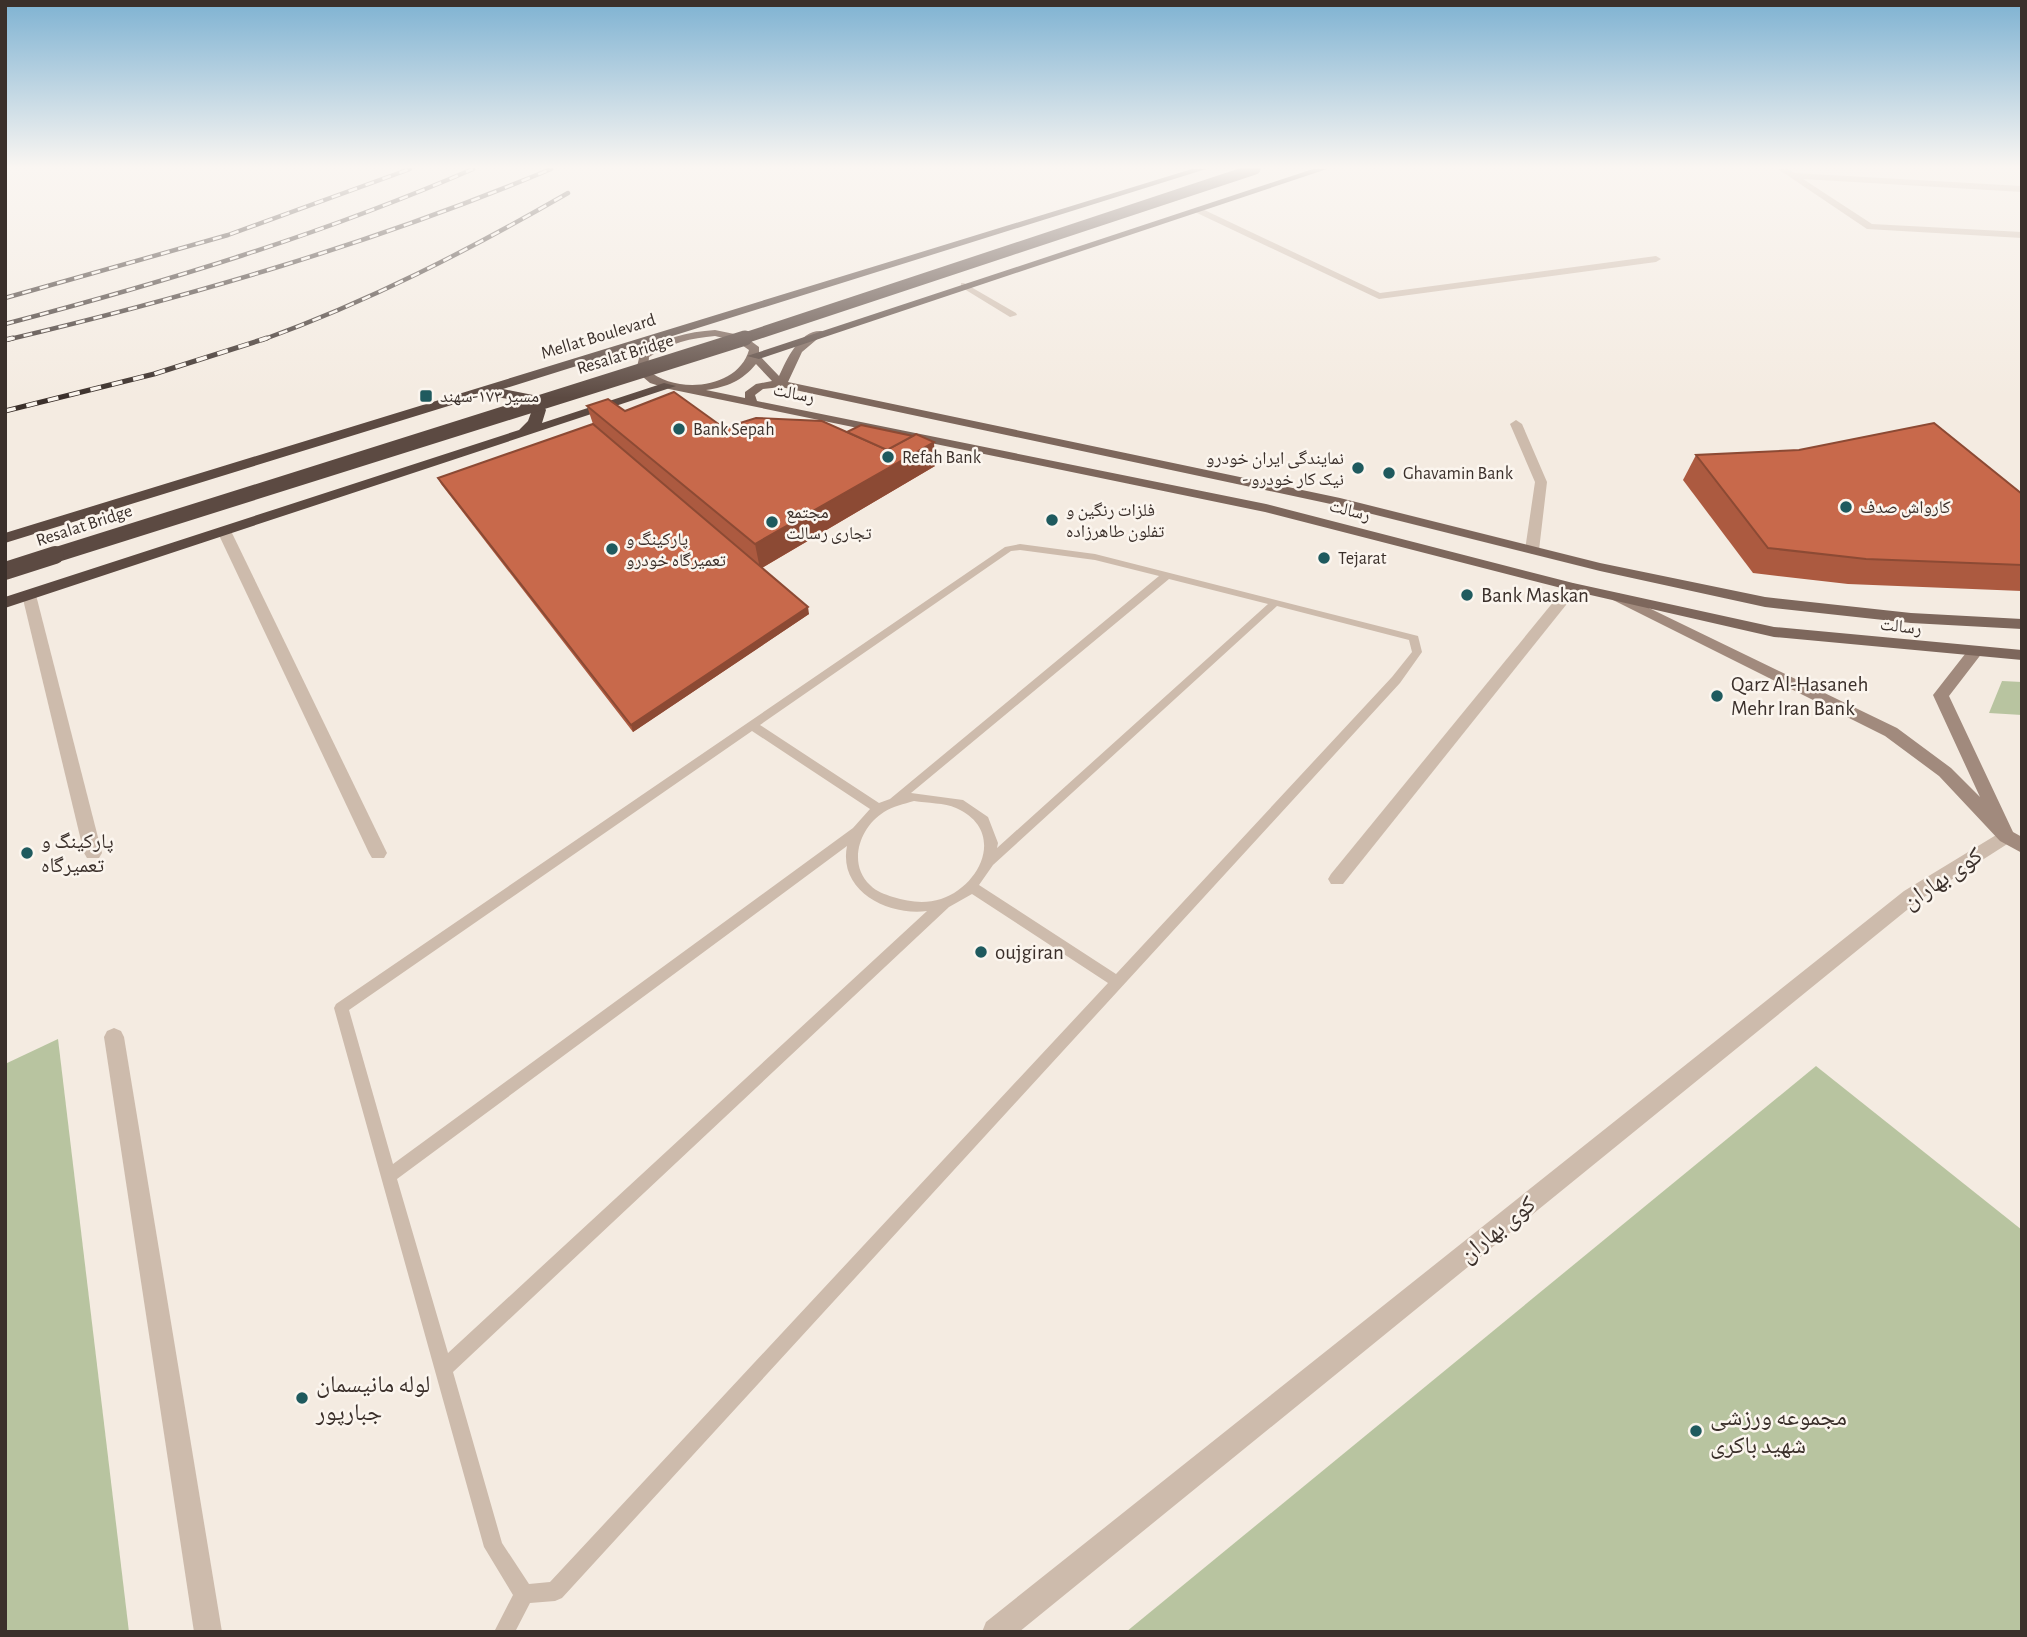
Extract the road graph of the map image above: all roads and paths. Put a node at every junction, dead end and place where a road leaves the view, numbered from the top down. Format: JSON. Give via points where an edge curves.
{"nodes":[{"id":1,"x":954,"y":245,"type":"edge"},
{"id":2,"x":1027,"y":245,"type":"edge"},
{"id":3,"x":1088,"y":245,"type":"edge"},
{"id":4,"x":1272,"y":245,"type":"edge"},
{"id":5,"x":1656,"y":259,"type":"dead end"},
{"id":6,"x":964,"y":285,"type":"junction"},
{"id":7,"x":775,"y":301,"type":"junction"},
{"id":8,"x":1013,"y":315,"type":"dead end"},
{"id":9,"x":702,"y":322,"type":"junction"},
{"id":10,"x":715,"y":333,"type":"junction"},
{"id":11,"x":818,"y":333,"type":"junction"},
{"id":12,"x":619,"y":348,"type":"junction"},
{"id":13,"x":644,"y":356,"type":"junction"},
{"id":14,"x":754,"y":356,"type":"junction"},
{"id":15,"x":782,"y":384,"type":"junction"},
{"id":16,"x":669,"y":386,"type":"junction"},
{"id":17,"x":475,"y":393,"type":"junction"},
{"id":18,"x":754,"y":404,"type":"junction"},
{"id":19,"x":1516,"y":424,"type":"dead end"},
{"id":20,"x":526,"y":431,"type":"junction"},
{"id":21,"x":224,"y":531,"type":"junction"},
{"id":22,"x":5,"y":538,"type":"edge"},
{"id":23,"x":1532,"y":550,"type":"junction"},
{"id":24,"x":5,"y":571,"type":"edge"},
{"id":25,"x":1167,"y":575,"type":"junction"},
{"id":26,"x":1573,"y":587,"type":"junction"},
{"id":27,"x":29,"y":595,"type":"junction"},
{"id":28,"x":1618,"y":597,"type":"junction"},
{"id":29,"x":5,"y":603,"type":"edge"},
{"id":30,"x":1275,"y":603,"type":"junction"},
{"id":31,"x":2022,"y":624,"type":"edge"},
{"id":32,"x":1974,"y":653,"type":"junction"},
{"id":33,"x":2022,"y":655,"type":"edge"},
{"id":34,"x":752,"y":725,"type":"junction"},
{"id":35,"x":892,"y":802,"type":"junction"},
{"id":36,"x":879,"y":809,"type":"junction"},
{"id":37,"x":856,"y":832,"type":"junction"},
{"id":38,"x":2014,"y":841,"type":"edge"},
{"id":39,"x":93,"y":853,"type":"dead end"},
{"id":40,"x":378,"y":853,"type":"dead end"},
{"id":41,"x":991,"y":861,"type":"junction"},
{"id":42,"x":1337,"y":879,"type":"dead end"},
{"id":43,"x":972,"y":887,"type":"junction"},
{"id":44,"x":946,"y":902,"type":"junction"},
{"id":45,"x":1118,"y":982,"type":"junction"},
{"id":46,"x":114,"y":1037,"type":"dead end"},
{"id":47,"x":389,"y":1176,"type":"junction"},
{"id":48,"x":443,"y":1369,"type":"junction"},
{"id":49,"x":524,"y":1594,"type":"junction"},
{"id":50,"x":208,"y":1632,"type":"edge"},
{"id":51,"x":504,"y":1632,"type":"edge"},
{"id":52,"x":996,"y":1632,"type":"edge"}],
"edges":[{"from":1,"to":7,"type":"highway","name":"Mellat Boulevard"},
{"from":2,"to":24,"type":"highway","name":"Resalat Bridge","bridge":true},
{"from":3,"to":6,"type":"highway"},
{"from":4,"to":5,"type":"street","via":[[1379,296]]},
{"from":6,"to":8,"type":"lane"},
{"from":6,"to":11,"type":"highway"},
{"from":7,"to":9,"type":"highway","name":"Mellat Boulevard"},
{"from":7,"to":11,"type":"highway","via":[[762,316],[769,327]]},
{"from":9,"to":10,"type":"main road"},
{"from":9,"to":12,"type":"highway","name":"Mellat Boulevard"},
{"from":10,"to":13,"type":"main road","via":[[686,335],[660,344]]},
{"from":10,"to":14,"type":"main road","name":"رسالت","via":[[740,338],[755,349]]},
{"from":11,"to":14,"type":"highway"},
{"from":11,"to":15,"type":"main road","via":[[797,350]]},
{"from":12,"to":13,"type":"main road"},
{"from":12,"to":17,"type":"highway","name":"Mellat Boulevard"},
{"from":13,"to":16,"type":"main road","via":[[642,371]]},
{"from":14,"to":15,"type":"main road","name":"رسالت"},
{"from":14,"to":16,"type":"main road","via":[[752,365],[740,376],[713,385]]},
{"from":15,"to":18,"type":"main road","via":[[760,386],[749,394]]},
{"from":15,"to":23,"type":"main road","name":"رسالت","via":[[1340,502]]},
{"from":16,"to":18,"type":"main road","name":"رسالت"},
{"from":16,"to":20,"type":"highway"},
{"from":17,"to":20,"type":"highway","via":[[533,399],[539,410]]},
{"from":17,"to":22,"type":"highway","name":"Mellat Boulevard"},
{"from":18,"to":26,"type":"main road","name":"رسالت","via":[[1266,508]]},
{"from":19,"to":23,"type":"street","via":[[1541,482]]},
{"from":20,"to":21,"type":"highway"},
{"from":21,"to":27,"type":"highway"},
{"from":21,"to":40,"type":"street"},
{"from":23,"to":31,"type":"main road","name":"رسالت","via":[[1765,602]]},
{"from":25,"to":30,"type":"lane"},
{"from":25,"to":34,"type":"lane","via":[[1095,557],[1008,549]]},
{"from":25,"to":35,"type":"lane"},
{"from":26,"to":28,"type":"main road","name":"رسالت"},
{"from":26,"to":42,"type":"street"},
{"from":27,"to":29,"type":"highway"},
{"from":27,"to":39,"type":"street"},
{"from":28,"to":32,"type":"main road","name":"رسالت","via":[[1774,632]]},
{"from":28,"to":38,"type":"street","via":[[1892,732],[1945,772]]},
{"from":30,"to":41,"type":"lane"},
{"from":30,"to":45,"type":"lane","via":[[1414,638],[1417,652]]},
{"from":32,"to":33,"type":"main road","name":"رسالت"},
{"from":32,"to":38,"type":"street","via":[[1941,695]]},
{"from":34,"to":36,"type":"lane"},
{"from":34,"to":47,"type":"lane","via":[[341,1008]]},
{"from":35,"to":36,"type":"lane"},
{"from":35,"to":41,"type":"lane","via":[[936,797],[957,802],[987,826],[993,843]]},
{"from":36,"to":37,"type":"lane"},
{"from":37,"to":44,"type":"lane","via":[[850,849],[852,867],[860,883],[876,897],[922,906]]},
{"from":37,"to":47,"type":"lane"},
{"from":38,"to":52,"type":"street","name":"کوی بهاران","via":[[1911,896]]},
{"from":41,"to":43,"type":"lane"},
{"from":43,"to":44,"type":"lane"},
{"from":43,"to":45,"type":"lane"},
{"from":44,"to":48,"type":"lane"},
{"from":45,"to":49,"type":"lane","via":[[555,1591]]},
{"from":46,"to":50,"type":"street"},
{"from":47,"to":48,"type":"lane"},
{"from":48,"to":49,"type":"lane","via":[[494,1548]]},
{"from":49,"to":51,"type":"lane"}]}
